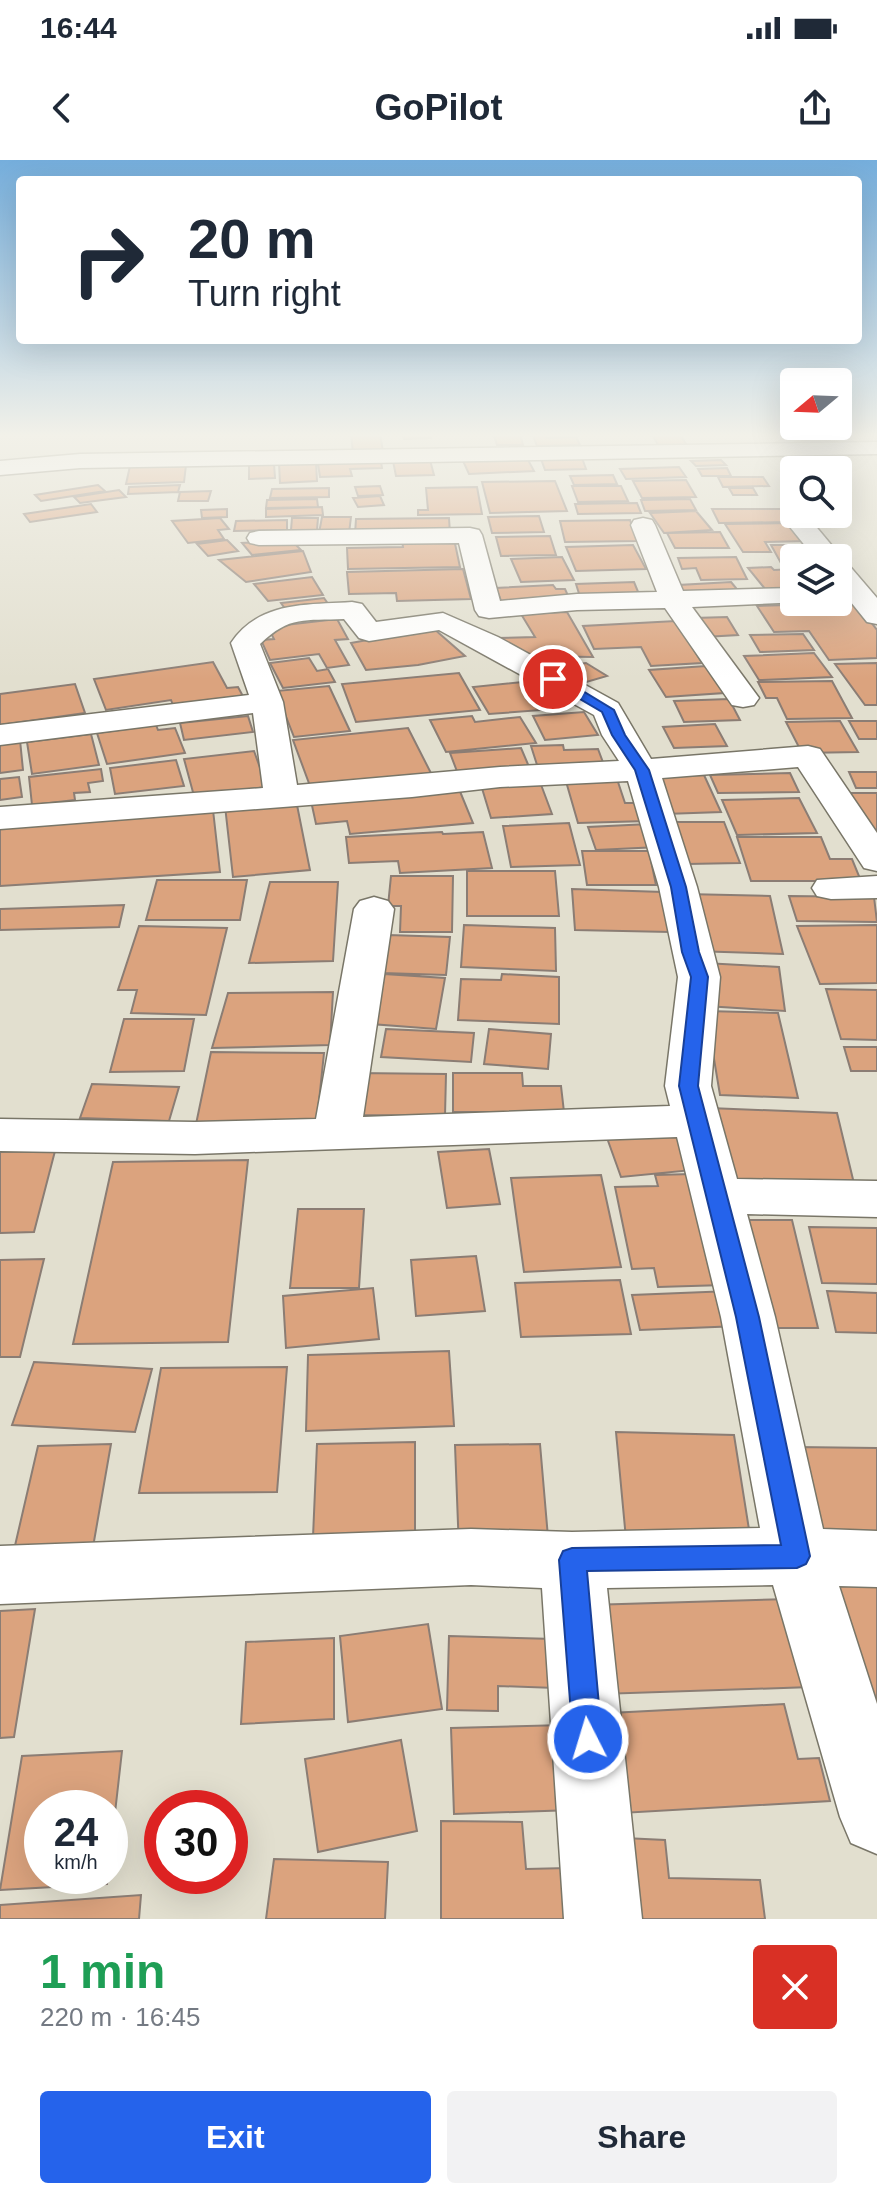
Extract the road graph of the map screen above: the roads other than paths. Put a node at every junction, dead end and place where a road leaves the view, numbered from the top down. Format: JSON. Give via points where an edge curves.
{"nodes":[{"id":1,"x":643,"y":525,"type":"dead end"},
{"id":2,"x":804,"y":528,"type":"edge"},
{"id":3,"x":259,"y":538,"type":"dead end"},
{"id":4,"x":817,"y":544,"type":"edge"},
{"id":5,"x":858,"y":593,"type":"edge"},
{"id":6,"x":780,"y":597,"type":"edge"},
{"id":7,"x":674,"y":601,"type":"junction"},
{"id":8,"x":877,"y":616,"type":"edge"},
{"id":9,"x":743,"y":698,"type":"dead end"},
{"id":10,"x":267,"y":702,"type":"junction"},
{"id":11,"x":0,"y":735,"type":"edge"},
{"id":12,"x":642,"y":770,"type":"junction"},
{"id":13,"x":281,"y":795,"type":"junction"},
{"id":14,"x":0,"y":818,"type":"edge"},
{"id":15,"x":877,"y":860,"type":"edge"},
{"id":16,"x":877,"y":887,"type":"edge"},
{"id":17,"x":831,"y":888,"type":"dead end"},
{"id":18,"x":374,"y":909,"type":"dead end"},
{"id":19,"x":698,"y":1121,"type":"junction"},
{"id":20,"x":337,"y":1134,"type":"junction"},
{"id":21,"x":0,"y":1135,"type":"edge"},
{"id":22,"x":717,"y":1196,"type":"junction"},
{"id":23,"x":877,"y":1199,"type":"edge"},
{"id":24,"x":797,"y":1556,"type":"junction"},
{"id":25,"x":877,"y":1559,"type":"edge"},
{"id":26,"x":572,"y":1560,"type":"junction"},
{"id":27,"x":0,"y":1575,"type":"edge"},
{"id":28,"x":877,"y":1817,"type":"edge"},
{"id":29,"x":603,"y":1919,"type":"edge"}],
"edges":[{"from":1,"to":7,"type":"street"},
{"from":2,"to":4,"type":"street"},
{"from":3,"to":7,"type":"street","via":[[470,535],[489,610]]},
{"from":5,"to":8,"type":"street"},
{"from":6,"to":7,"type":"street"},
{"from":7,"to":9,"type":"street"},
{"from":10,"to":11,"type":"street"},
{"from":10,"to":12,"type":"street","via":[[245,643],[268,621],[290,614],[352,610],[369,632],[443,621],[607,710]]},
{"from":10,"to":13,"type":"street"},
{"from":12,"to":13,"type":"street"},
{"from":12,"to":15,"type":"street","via":[[808,756]]},
{"from":12,"to":19,"type":"street","via":[[699,977],[688,1086]]},
{"from":13,"to":14,"type":"street"},
{"from":16,"to":17,"type":"street"},
{"from":18,"to":20,"type":"street"},
{"from":19,"to":20,"type":"street"},
{"from":19,"to":22,"type":"street"},
{"from":20,"to":21,"type":"street"},
{"from":22,"to":23,"type":"street"},
{"from":22,"to":24,"type":"street","via":[[748,1317]]},
{"from":24,"to":25,"type":"street"},
{"from":24,"to":26,"type":"street"},
{"from":24,"to":28,"type":"street"},
{"from":26,"to":27,"type":"street","via":[[471,1557]]},
{"from":26,"to":29,"type":"street"}]}
